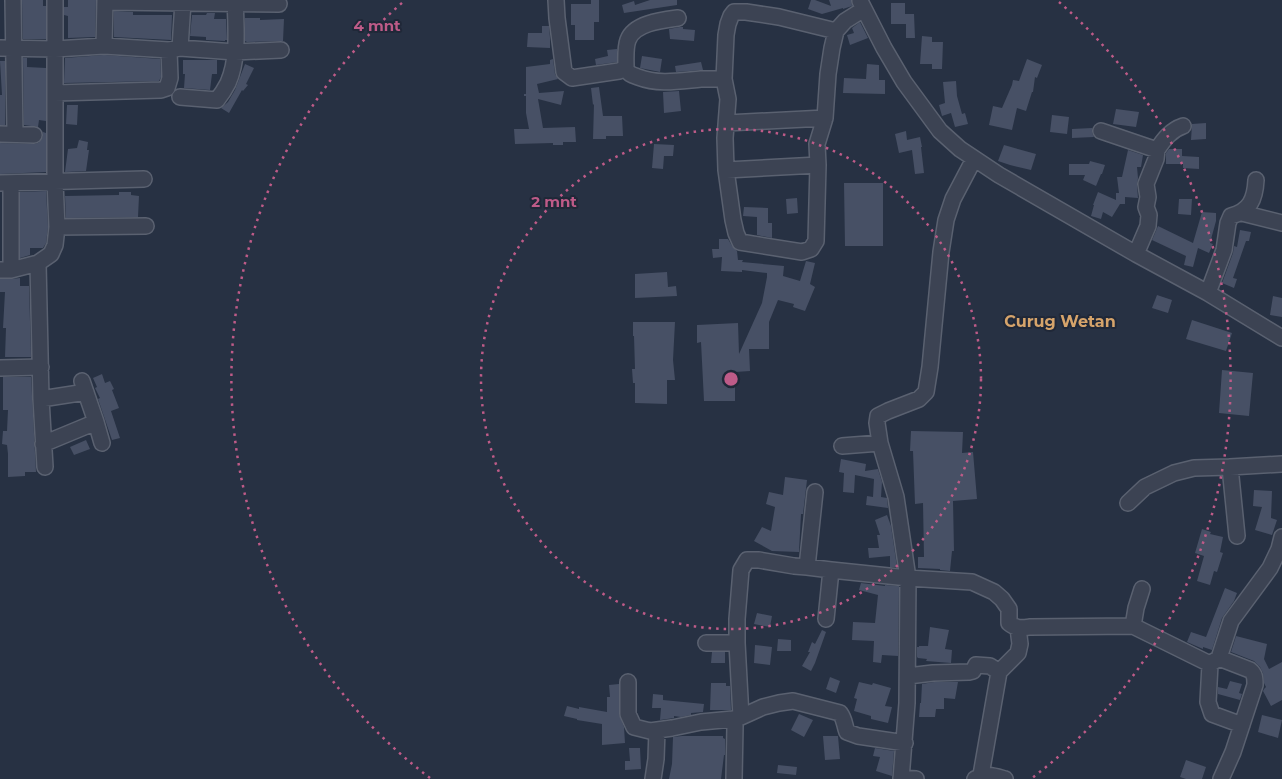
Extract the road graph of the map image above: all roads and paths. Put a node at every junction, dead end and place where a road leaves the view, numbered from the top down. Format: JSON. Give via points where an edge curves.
{"nodes":[{"id":1,"x":56,"y":0,"type":"edge"},
{"id":2,"x":556,"y":0,"type":"edge"},
{"id":3,"x":105,"y":1,"type":"edge"},
{"id":4,"x":8,"y":2,"type":"edge"},
{"id":5,"x":183,"y":2,"type":"junction"},
{"id":6,"x":235,"y":2,"type":"edge"},
{"id":7,"x":280,"y":4,"type":"dead end"},
{"id":8,"x":862,"y":5,"type":"edge"},
{"id":9,"x":678,"y":18,"type":"dead end"},
{"id":10,"x":836,"y":31,"type":"junction"},
{"id":11,"x":104,"y":46,"type":"junction"},
{"id":12,"x":6,"y":48,"type":"edge"},
{"id":13,"x":55,"y":49,"type":"junction"},
{"id":14,"x":175,"y":49,"type":"junction"},
{"id":15,"x":281,"y":50,"type":"dead end"},
{"id":16,"x":235,"y":52,"type":"junction"},
{"id":17,"x":626,"y":68,"type":"junction"},
{"id":18,"x":724,"y":79,"type":"junction"},
{"id":19,"x":55,"y":93,"type":"junction"},
{"id":20,"x":180,"y":97,"type":"dead end"},
{"id":21,"x":825,"y":118,"type":"junction"},
{"id":22,"x":727,"y":123,"type":"junction"},
{"id":23,"x":1183,"y":126,"type":"dead end"},
{"id":24,"x":1101,"y":131,"type":"dead end"},
{"id":25,"x":0,"y":134,"type":"edge"},
{"id":26,"x":15,"y":134,"type":"junction"},
{"id":27,"x":34,"y":135,"type":"dead end"},
{"id":28,"x":1158,"y":150,"type":"junction"},
{"id":29,"x":974,"y":159,"type":"junction"},
{"id":30,"x":818,"y":165,"type":"junction"},
{"id":31,"x":726,"y":170,"type":"junction"},
{"id":32,"x":144,"y":179,"type":"dead end"},
{"id":33,"x":1256,"y":180,"type":"dead end"},
{"id":34,"x":55,"y":182,"type":"junction"},
{"id":35,"x":5,"y":183,"type":"edge"},
{"id":36,"x":1242,"y":213,"type":"junction"},
{"id":37,"x":1282,"y":223,"type":"edge"},
{"id":38,"x":146,"y":226,"type":"dead end"},
{"id":39,"x":57,"y":227,"type":"junction"},
{"id":40,"x":1136,"y":254,"type":"junction"},
{"id":41,"x":38,"y":263,"type":"junction"},
{"id":42,"x":6,"y":270,"type":"edge"},
{"id":43,"x":1208,"y":293,"type":"junction"},
{"id":44,"x":1282,"y":338,"type":"edge"},
{"id":45,"x":41,"y":367,"type":"junction"},
{"id":46,"x":0,"y":368,"type":"edge"},
{"id":47,"x":42,"y":399,"type":"junction"},
{"id":48,"x":96,"y":422,"type":"junction"},
{"id":49,"x":102,"y":443,"type":"dead end"},
{"id":50,"x":880,"y":443,"type":"junction"},
{"id":51,"x":43,"y":444,"type":"junction"},
{"id":52,"x":842,"y":446,"type":"dead end"},
{"id":53,"x":1282,"y":464,"type":"edge"},
{"id":54,"x":45,"y":467,"type":"dead end"},
{"id":55,"x":1230,"y":467,"type":"junction"},
{"id":56,"x":815,"y":492,"type":"dead end"},
{"id":57,"x":1128,"y":503,"type":"dead end"},
{"id":58,"x":1237,"y":536,"type":"dead end"},
{"id":59,"x":1282,"y":537,"type":"edge"},
{"id":60,"x":806,"y":567,"type":"junction"},
{"id":61,"x":831,"y":570,"type":"junction"},
{"id":62,"x":908,"y":578,"type":"junction"},
{"id":63,"x":1142,"y":588,"type":"dead end"},
{"id":64,"x":826,"y":620,"type":"dead end"},
{"id":65,"x":1133,"y":626,"type":"junction"},
{"id":66,"x":1018,"y":628,"type":"junction"},
{"id":67,"x":737,"y":643,"type":"junction"},
{"id":68,"x":706,"y":644,"type":"dead end"},
{"id":69,"x":1215,"y":661,"type":"junction"},
{"id":70,"x":999,"y":672,"type":"junction"},
{"id":71,"x":908,"y":676,"type":"junction"},
{"id":72,"x":628,"y":682,"type":"dead end"},
{"id":73,"x":737,"y":718,"type":"junction"},
{"id":74,"x":1242,"y":725,"type":"junction"},
{"id":75,"x":657,"y":730,"type":"junction"},
{"id":76,"x":905,"y":744,"type":"junction"},
{"id":77,"x":978,"y":777,"type":"edge"},
{"id":78,"x":653,"y":779,"type":"edge"},
{"id":79,"x":734,"y":779,"type":"edge"},
{"id":80,"x":906,"y":779,"type":"edge"},
{"id":81,"x":1006,"y":779,"type":"edge"},
{"id":82,"x":1221,"y":779,"type":"edge"}],
"edges":[{"from":1,"to":13,"type":"street"},
{"from":2,"to":17,"type":"street","via":[[564,72],[572,78]]},
{"from":3,"to":5,"type":"street"},
{"from":3,"to":11,"type":"street"},
{"from":4,"to":12,"type":"street"},
{"from":5,"to":6,"type":"street"},
{"from":5,"to":14,"type":"street"},
{"from":6,"to":7,"type":"street"},
{"from":6,"to":16,"type":"street"},
{"from":8,"to":10,"type":"street"},
{"from":8,"to":29,"type":"street","via":[[918,102],[940,131]]},
{"from":9,"to":17,"type":"street","via":[[660,20],[634,31],[628,38]]},
{"from":10,"to":18,"type":"street","via":[[779,17],[734,12],[727,29]]},
{"from":10,"to":21,"type":"street","via":[[828,74]]},
{"from":11,"to":13,"type":"street"},
{"from":11,"to":14,"type":"street"},
{"from":12,"to":13,"type":"street"},
{"from":12,"to":26,"type":"street"},
{"from":13,"to":19,"type":"street"},
{"from":14,"to":16,"type":"street"},
{"from":14,"to":19,"type":"street","via":[[167,88]]},
{"from":15,"to":16,"type":"street"},
{"from":16,"to":20,"type":"street","via":[[231,76],[217,100]]},
{"from":17,"to":18,"type":"street","via":[[633,76],[647,81]]},
{"from":18,"to":22,"type":"street","via":[[728,99]]},
{"from":19,"to":34,"type":"street"},
{"from":21,"to":22,"type":"street"},
{"from":21,"to":30,"type":"street","via":[[817,144]]},
{"from":22,"to":31,"type":"street"},
{"from":23,"to":28,"type":"street","via":[[1174,130]]},
{"from":24,"to":28,"type":"street"},
{"from":25,"to":26,"type":"street"},
{"from":26,"to":27,"type":"street"},
{"from":28,"to":40,"type":"street","via":[[1146,184],[1148,226]]},
{"from":29,"to":40,"type":"street"},
{"from":29,"to":50,"type":"street","via":[[946,220],[926,392],[919,399],[878,416]]},
{"from":30,"to":31,"type":"street"},
{"from":30,"to":31,"type":"street","via":[[816,241],[810,249],[802,252],[740,242],[733,220]]},
{"from":32,"to":34,"type":"street"},
{"from":33,"to":36,"type":"street","via":[[1254,198]]},
{"from":34,"to":35,"type":"street"},
{"from":34,"to":39,"type":"street"},
{"from":35,"to":42,"type":"street"},
{"from":36,"to":37,"type":"street"},
{"from":36,"to":43,"type":"street","via":[[1231,216],[1228,223],[1224,250]]},
{"from":38,"to":39,"type":"street"},
{"from":39,"to":41,"type":"street","via":[[52,254]]},
{"from":40,"to":43,"type":"street"},
{"from":41,"to":42,"type":"street"},
{"from":41,"to":45,"type":"street"},
{"from":43,"to":44,"type":"street"},
{"from":45,"to":46,"type":"street"},
{"from":45,"to":47,"type":"street"},
{"from":47,"to":48,"type":"street","via":[[84,387]]},
{"from":47,"to":51,"type":"street"},
{"from":48,"to":49,"type":"street"},
{"from":48,"to":51,"type":"street"},
{"from":50,"to":52,"type":"street"},
{"from":50,"to":62,"type":"street","via":[[896,497]]},
{"from":51,"to":54,"type":"street"},
{"from":53,"to":55,"type":"street"},
{"from":55,"to":57,"type":"street","via":[[1194,468],[1174,473],[1145,488]]},
{"from":55,"to":58,"type":"street"},
{"from":56,"to":60,"type":"street"},
{"from":59,"to":69,"type":"street","via":[[1270,568],[1231,621]]},
{"from":60,"to":61,"type":"street"},
{"from":60,"to":67,"type":"street","via":[[747,560],[740,570]]},
{"from":61,"to":62,"type":"street"},
{"from":61,"to":64,"type":"street"},
{"from":62,"to":66,"type":"street","via":[[972,582],[994,592],[1010,609],[1009,623]]},
{"from":62,"to":71,"type":"street"},
{"from":63,"to":65,"type":"street"},
{"from":65,"to":66,"type":"street"},
{"from":65,"to":69,"type":"street"},
{"from":66,"to":70,"type":"street","via":[[1018,653]]},
{"from":67,"to":68,"type":"street"},
{"from":67,"to":73,"type":"street"},
{"from":69,"to":74,"type":"street","via":[[1208,702],[1212,714]]},
{"from":69,"to":74,"type":"street","via":[[1254,672],[1255,685]]},
{"from":70,"to":71,"type":"street","via":[[990,666],[976,665],[969,672]]},
{"from":70,"to":77,"type":"street"},
{"from":71,"to":76,"type":"street"},
{"from":72,"to":75,"type":"street","via":[[628,714],[634,727],[645,731]]},
{"from":73,"to":75,"type":"street"},
{"from":73,"to":76,"type":"street","via":[[763,707],[793,701],[840,713],[847,732]]},
{"from":73,"to":79,"type":"street"},
{"from":74,"to":82,"type":"street"},
{"from":75,"to":78,"type":"street"},
{"from":76,"to":80,"type":"street"},
{"from":77,"to":81,"type":"street"}]}
